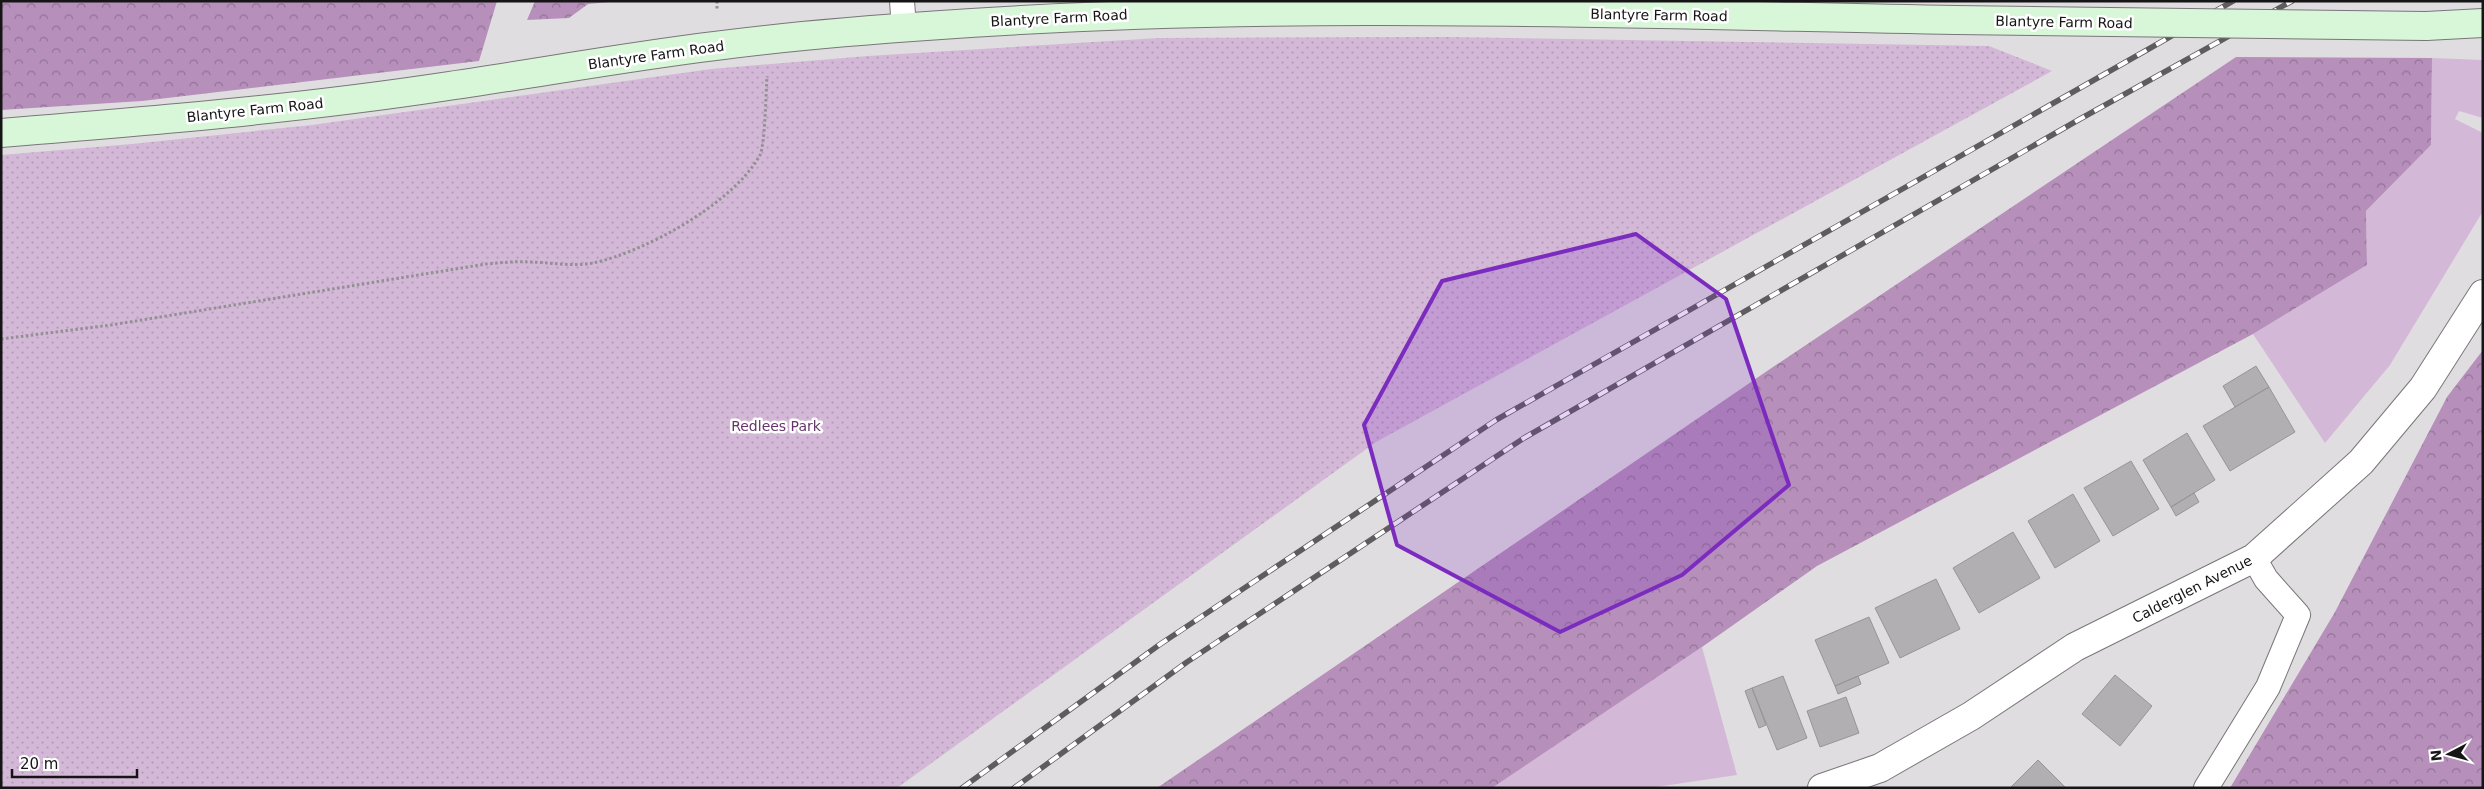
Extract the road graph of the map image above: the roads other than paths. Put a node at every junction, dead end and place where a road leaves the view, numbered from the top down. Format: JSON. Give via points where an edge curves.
{"nodes":[{"id":1,"x":903,"y":14,"type":"edge"},
{"id":2,"x":2483,"y":23,"type":"edge"},
{"id":3,"x":1,"y":133,"type":"edge"},
{"id":4,"x":2483,"y":294,"type":"edge"},
{"id":5,"x":2254,"y":558,"type":"junction"},
{"id":6,"x":1822,"y":788,"type":"edge"},
{"id":7,"x":2206,"y":788,"type":"edge"}],
"edges":[{"from":1,"to":2,"type":"main road","name":"Blantyre Farm Road","bridge":true,"via":[[1322,10],[2426,26]]},
{"from":1,"to":3,"type":"main road","name":"Blantyre Farm Road","via":[[770,40],[444,87],[315,104]]},
{"from":4,"to":5,"type":"street","name":"Calderglen Avenue","via":[[2423,388],[2361,462]]},
{"from":5,"to":6,"type":"street","name":"Calderglen Avenue","via":[[2075,647],[1971,716],[1880,768]]},
{"from":5,"to":7,"type":"lane","via":[[2266,579],[2298,615],[2268,687]]}]}
